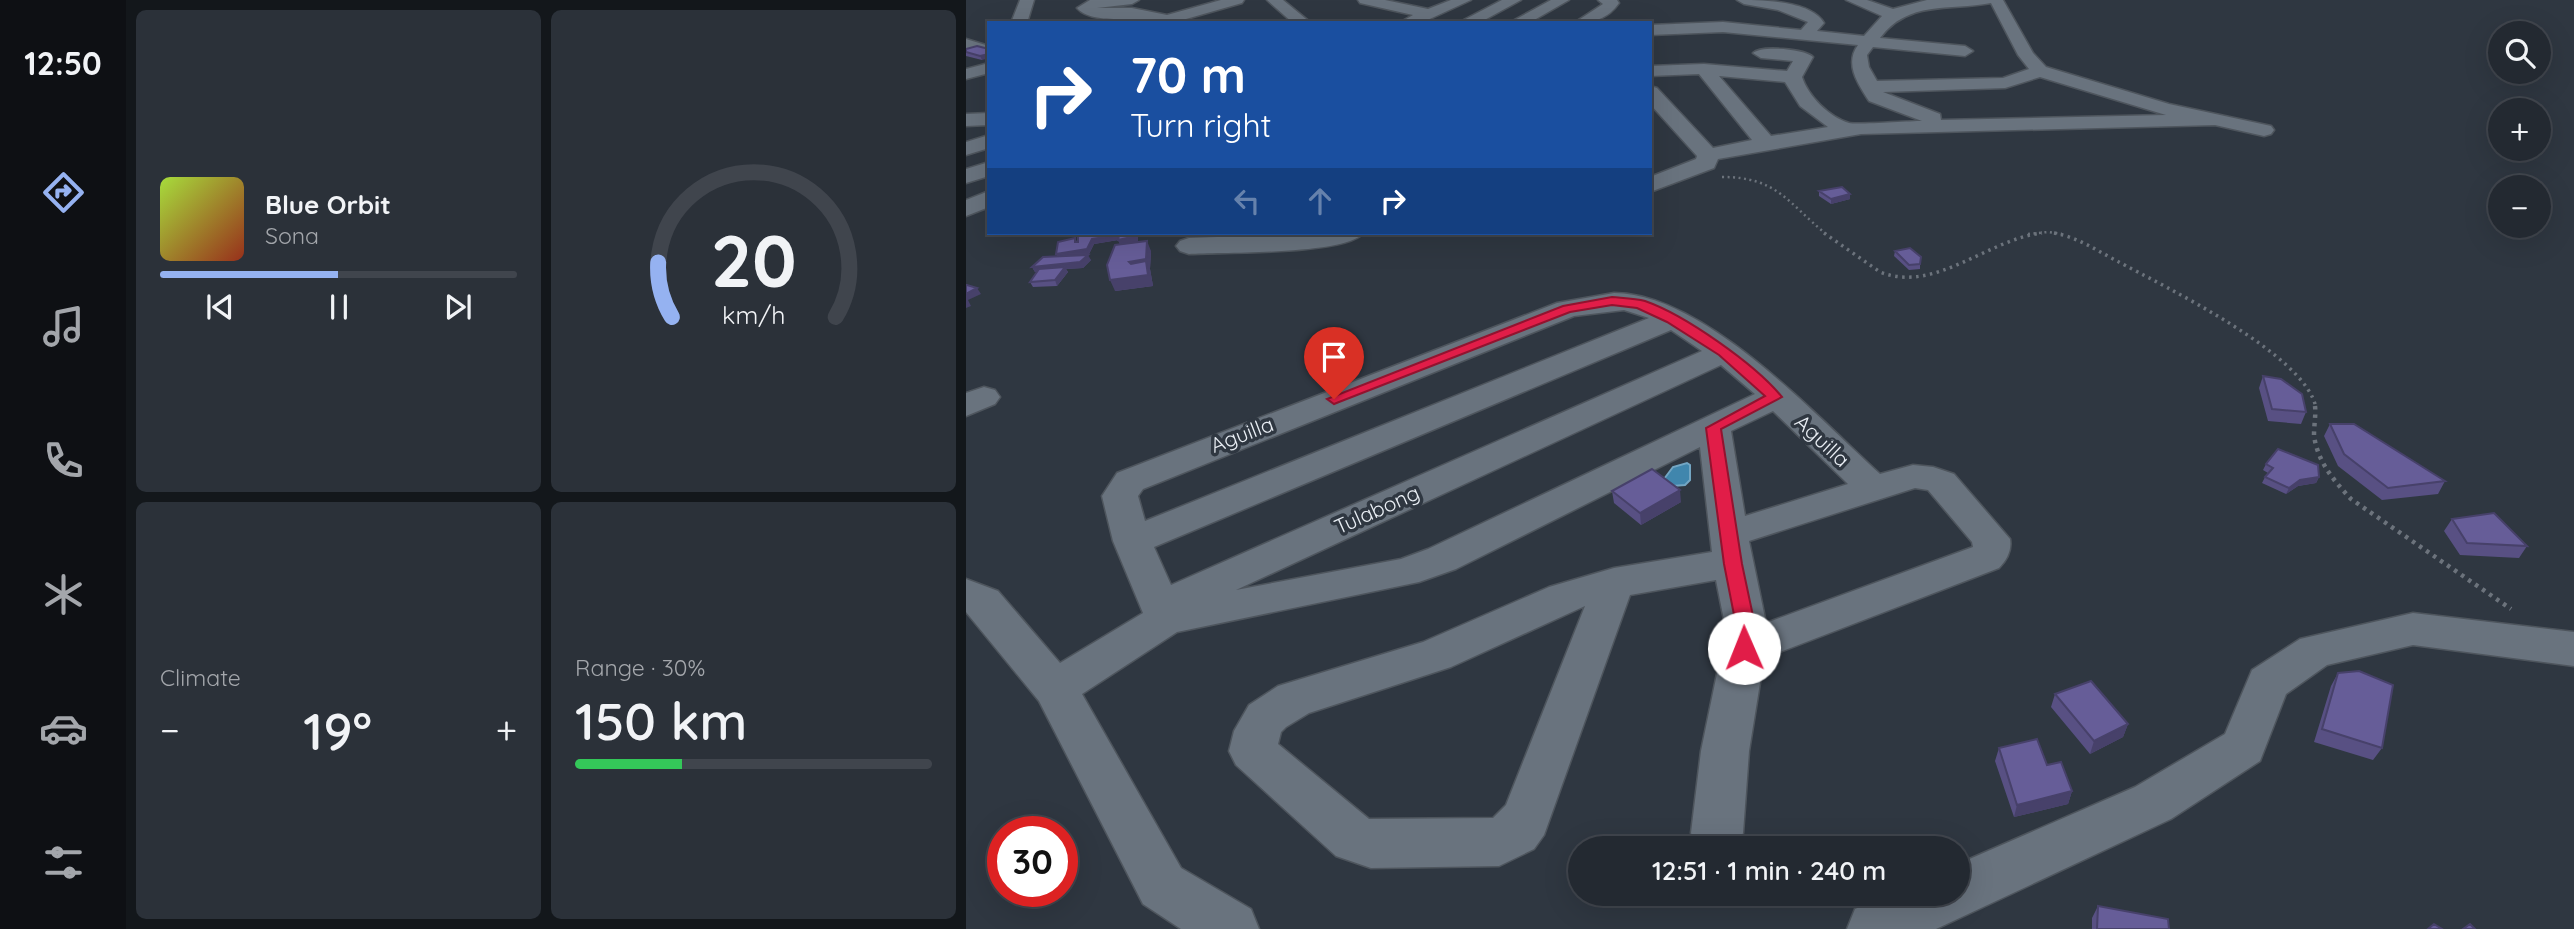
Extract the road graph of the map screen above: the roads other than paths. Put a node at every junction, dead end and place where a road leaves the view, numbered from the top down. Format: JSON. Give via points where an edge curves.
{"nodes":[{"id":1,"x":1027,"y":0,"type":"edge"},
{"id":2,"x":1132,"y":0,"type":"edge"},
{"id":3,"x":1237,"y":0,"type":"edge"},
{"id":4,"x":1274,"y":0,"type":"edge"},
{"id":5,"x":1366,"y":0,"type":"edge"},
{"id":6,"x":1464,"y":0,"type":"edge"},
{"id":7,"x":1514,"y":0,"type":"edge"},
{"id":8,"x":1562,"y":0,"type":"edge"},
{"id":9,"x":1605,"y":0,"type":"edge"},
{"id":10,"x":1853,"y":0,"type":"edge"},
{"id":11,"x":1987,"y":0,"type":"edge"},
{"id":12,"x":1996,"y":0,"type":"edge"},
{"id":13,"x":1169,"y":1,"type":"edge"},
{"id":14,"x":1928,"y":2,"type":"edge"},
{"id":15,"x":1748,"y":3,"type":"edge"},
{"id":16,"x":1692,"y":12,"type":"dead end"},
{"id":17,"x":1429,"y":14,"type":"junction"},
{"id":18,"x":1207,"y":15,"type":"edge"},
{"id":19,"x":1895,"y":15,"type":"junction"},
{"id":20,"x":2006,"y":15,"type":"junction"},
{"id":21,"x":1167,"y":19,"type":"edge"},
{"id":22,"x":1814,"y":19,"type":"junction"},
{"id":23,"x":1020,"y":21,"type":"edge"},
{"id":24,"x":1300,"y":21,"type":"edge"},
{"id":25,"x":1413,"y":21,"type":"edge"},
{"id":26,"x":1470,"y":21,"type":"edge"},
{"id":27,"x":1521,"y":21,"type":"edge"},
{"id":28,"x":1585,"y":21,"type":"edge"},
{"id":29,"x":1652,"y":22,"type":"edge"},
{"id":30,"x":1652,"y":30,"type":"edge"},
{"id":31,"x":1805,"y":35,"type":"junction"},
{"id":32,"x":1869,"y":42,"type":"junction"},
{"id":33,"x":966,"y":44,"type":"edge"},
{"id":34,"x":987,"y":50,"type":"edge"},
{"id":35,"x":1739,"y":51,"type":"dead end"},
{"id":36,"x":1965,"y":51,"type":"junction"},
{"id":37,"x":1779,"y":55,"type":"junction"},
{"id":38,"x":1930,"y":66,"type":"junction"},
{"id":39,"x":987,"y":69,"type":"edge"},
{"id":40,"x":1704,"y":69,"type":"junction"},
{"id":41,"x":1652,"y":71,"type":"edge"},
{"id":42,"x":2040,"y":72,"type":"junction"},
{"id":43,"x":966,"y":74,"type":"edge"},
{"id":44,"x":1793,"y":77,"type":"junction"},
{"id":45,"x":966,"y":83,"type":"edge"},
{"id":46,"x":987,"y":83,"type":"edge"},
{"id":47,"x":1870,"y":87,"type":"junction"},
{"id":48,"x":1652,"y":94,"type":"edge"},
{"id":49,"x":1992,"y":94,"type":"junction"},
{"id":50,"x":2033,"y":97,"type":"dead end"},
{"id":51,"x":2057,"y":114,"type":"junction"},
{"id":52,"x":987,"y":119,"type":"edge"},
{"id":53,"x":966,"y":120,"type":"edge"},
{"id":54,"x":2213,"y":120,"type":"junction"},
{"id":55,"x":1956,"y":126,"type":"junction"},
{"id":56,"x":1892,"y":127,"type":"junction"},
{"id":57,"x":1846,"y":130,"type":"junction"},
{"id":58,"x":2264,"y":130,"type":"dead end"},
{"id":59,"x":1766,"y":143,"type":"junction"},
{"id":60,"x":1903,"y":147,"type":"dead end"},
{"id":61,"x":1708,"y":156,"type":"junction"},
{"id":62,"x":987,"y":170,"type":"edge"},
{"id":63,"x":966,"y":176,"type":"edge"},
{"id":64,"x":1660,"y":182,"type":"edge"},
{"id":65,"x":987,"y":199,"type":"edge"},
{"id":66,"x":966,"y":209,"type":"edge"},
{"id":67,"x":1344,"y":235,"type":"edge"},
{"id":68,"x":1189,"y":246,"type":"dead end"},
{"id":69,"x":1672,"y":319,"type":"junction"},
{"id":70,"x":1724,"y":352,"type":"junction"},
{"id":71,"x":1774,"y":397,"type":"junction"},
{"id":72,"x":1714,"y":428,"type":"junction"},
{"id":73,"x":1873,"y":488,"type":"junction"},
{"id":74,"x":1132,"y":541,"type":"junction"},
{"id":75,"x":1732,"y":549,"type":"junction"},
{"id":76,"x":1614,"y":583,"type":"junction"},
{"id":77,"x":966,"y":594,"type":"edge"},
{"id":78,"x":1163,"y":614,"type":"junction"},
{"id":79,"x":1744,"y":648,"type":"junction"},
{"id":80,"x":2570,"y":648,"type":"edge"},
{"id":81,"x":1055,"y":688,"type":"junction"},
{"id":82,"x":1717,"y":833,"type":"dead end"},
{"id":83,"x":1970,"y":886,"type":"edge"},
{"id":84,"x":1926,"y":906,"type":"edge"},
{"id":85,"x":1231,"y":929,"type":"edge"},
{"id":86,"x":1875,"y":929,"type":"edge"}],
"edges":[{"from":1,"to":23,"type":"street"},
{"from":2,"to":21,"type":"street","via":[[1098,2],[1084,8]]},
{"from":3,"to":18,"type":"street"},
{"from":4,"to":24,"type":"street"},
{"from":5,"to":17,"type":"street"},
{"from":6,"to":17,"type":"street"},
{"from":7,"to":26,"type":"street"},
{"from":8,"to":27,"type":"street"},
{"from":9,"to":28,"type":"street","via":[[1612,3],[1609,7]]},
{"from":10,"to":19,"type":"street"},
{"from":11,"to":14,"type":"street"},
{"from":12,"to":20,"type":"street"},
{"from":13,"to":18,"type":"street"},
{"from":14,"to":19,"type":"street"},
{"from":15,"to":22,"type":"street"},
{"from":15,"to":22,"type":"street","via":[[1781,6]]},
{"from":16,"to":29,"type":"street","via":[[1664,14]]},
{"from":17,"to":25,"type":"street"},
{"from":18,"to":21,"type":"street"},
{"from":19,"to":32,"type":"street"},
{"from":20,"to":36,"type":"street","via":[[1957,20]]},
{"from":20,"to":42,"type":"street"},
{"from":22,"to":31,"type":"street","via":[[1816,23]]},
{"from":30,"to":31,"type":"street","via":[[1723,27]]},
{"from":31,"to":32,"type":"street"},
{"from":31,"to":37,"type":"street"},
{"from":32,"to":38,"type":"street"},
{"from":32,"to":47,"type":"street","via":[[1858,61]]},
{"from":33,"to":34,"type":"street"},
{"from":35,"to":37,"type":"street"},
{"from":36,"to":38,"type":"street"},
{"from":36,"to":49,"type":"street"},
{"from":37,"to":44,"type":"street","via":[[1804,57]]},
{"from":38,"to":47,"type":"street"},
{"from":38,"to":49,"type":"street"},
{"from":39,"to":43,"type":"street"},
{"from":40,"to":41,"type":"street"},
{"from":40,"to":44,"type":"street"},
{"from":40,"to":59,"type":"street"},
{"from":42,"to":49,"type":"street"},
{"from":42,"to":54,"type":"street"},
{"from":44,"to":57,"type":"street","via":[[1804,100]]},
{"from":45,"to":46,"type":"street"},
{"from":47,"to":55,"type":"street","via":[[1886,102]]},
{"from":48,"to":61,"type":"street"},
{"from":49,"to":50,"type":"street"},
{"from":49,"to":51,"type":"street"},
{"from":51,"to":54,"type":"street","via":[[2113,122]]},
{"from":51,"to":55,"type":"street"},
{"from":52,"to":53,"type":"street"},
{"from":54,"to":58,"type":"street"},
{"from":55,"to":56,"type":"street"},
{"from":56,"to":57,"type":"street"},
{"from":56,"to":60,"type":"street"},
{"from":57,"to":59,"type":"street"},
{"from":59,"to":61,"type":"street"},
{"from":61,"to":64,"type":"street","via":[[1706,163]]},
{"from":62,"to":63,"type":"street"},
{"from":65,"to":66,"type":"street"},
{"from":67,"to":68,"type":"street","via":[[1323,241]]},
{"from":69,"to":70,"type":"street","name":"Aguilla"},
{"from":69,"to":74,"type":"street"},
{"from":69,"to":74,"type":"street","name":"Aguilla","via":[[1640,304],[1612,301],[1567,309],[1153,470],[1130,481],[1120,496]]},
{"from":70,"to":71,"type":"street","name":"Aguilla"},
{"from":70,"to":78,"type":"street","name":"Tulabong"},
{"from":71,"to":72,"type":"street"},
{"from":71,"to":73,"type":"street","name":"Aguilla"},
{"from":72,"to":75,"type":"street"},
{"from":72,"to":78,"type":"street","via":[[1425,566]]},
{"from":73,"to":75,"type":"street"},
{"from":73,"to":79,"type":"street","via":[[1913,476],[1941,482],[1992,539],[1991,553]]},
{"from":74,"to":78,"type":"street","name":"Aguilla"},
{"from":75,"to":76,"type":"street"},
{"from":75,"to":79,"type":"street","via":[[1747,630]]},
{"from":76,"to":76,"type":"street","via":[[1563,598],[1436,655],[1294,699],[1274,709],[1257,726],[1253,751],[1354,839],[1389,845],[1499,842],[1526,819]]},
{"from":77,"to":81,"type":"street","via":[[983,602]]},
{"from":78,"to":81,"type":"street","name":"Tulabong"},
{"from":79,"to":82,"type":"street","via":[[1725,751]]},
{"from":80,"to":83,"type":"street","via":[[2413,629],[2315,651],[2268,683],[2243,747],[2153,803]]},
{"from":81,"to":85,"type":"street","via":[[1162,886]]},
{"from":84,"to":86,"type":"street"}]}
